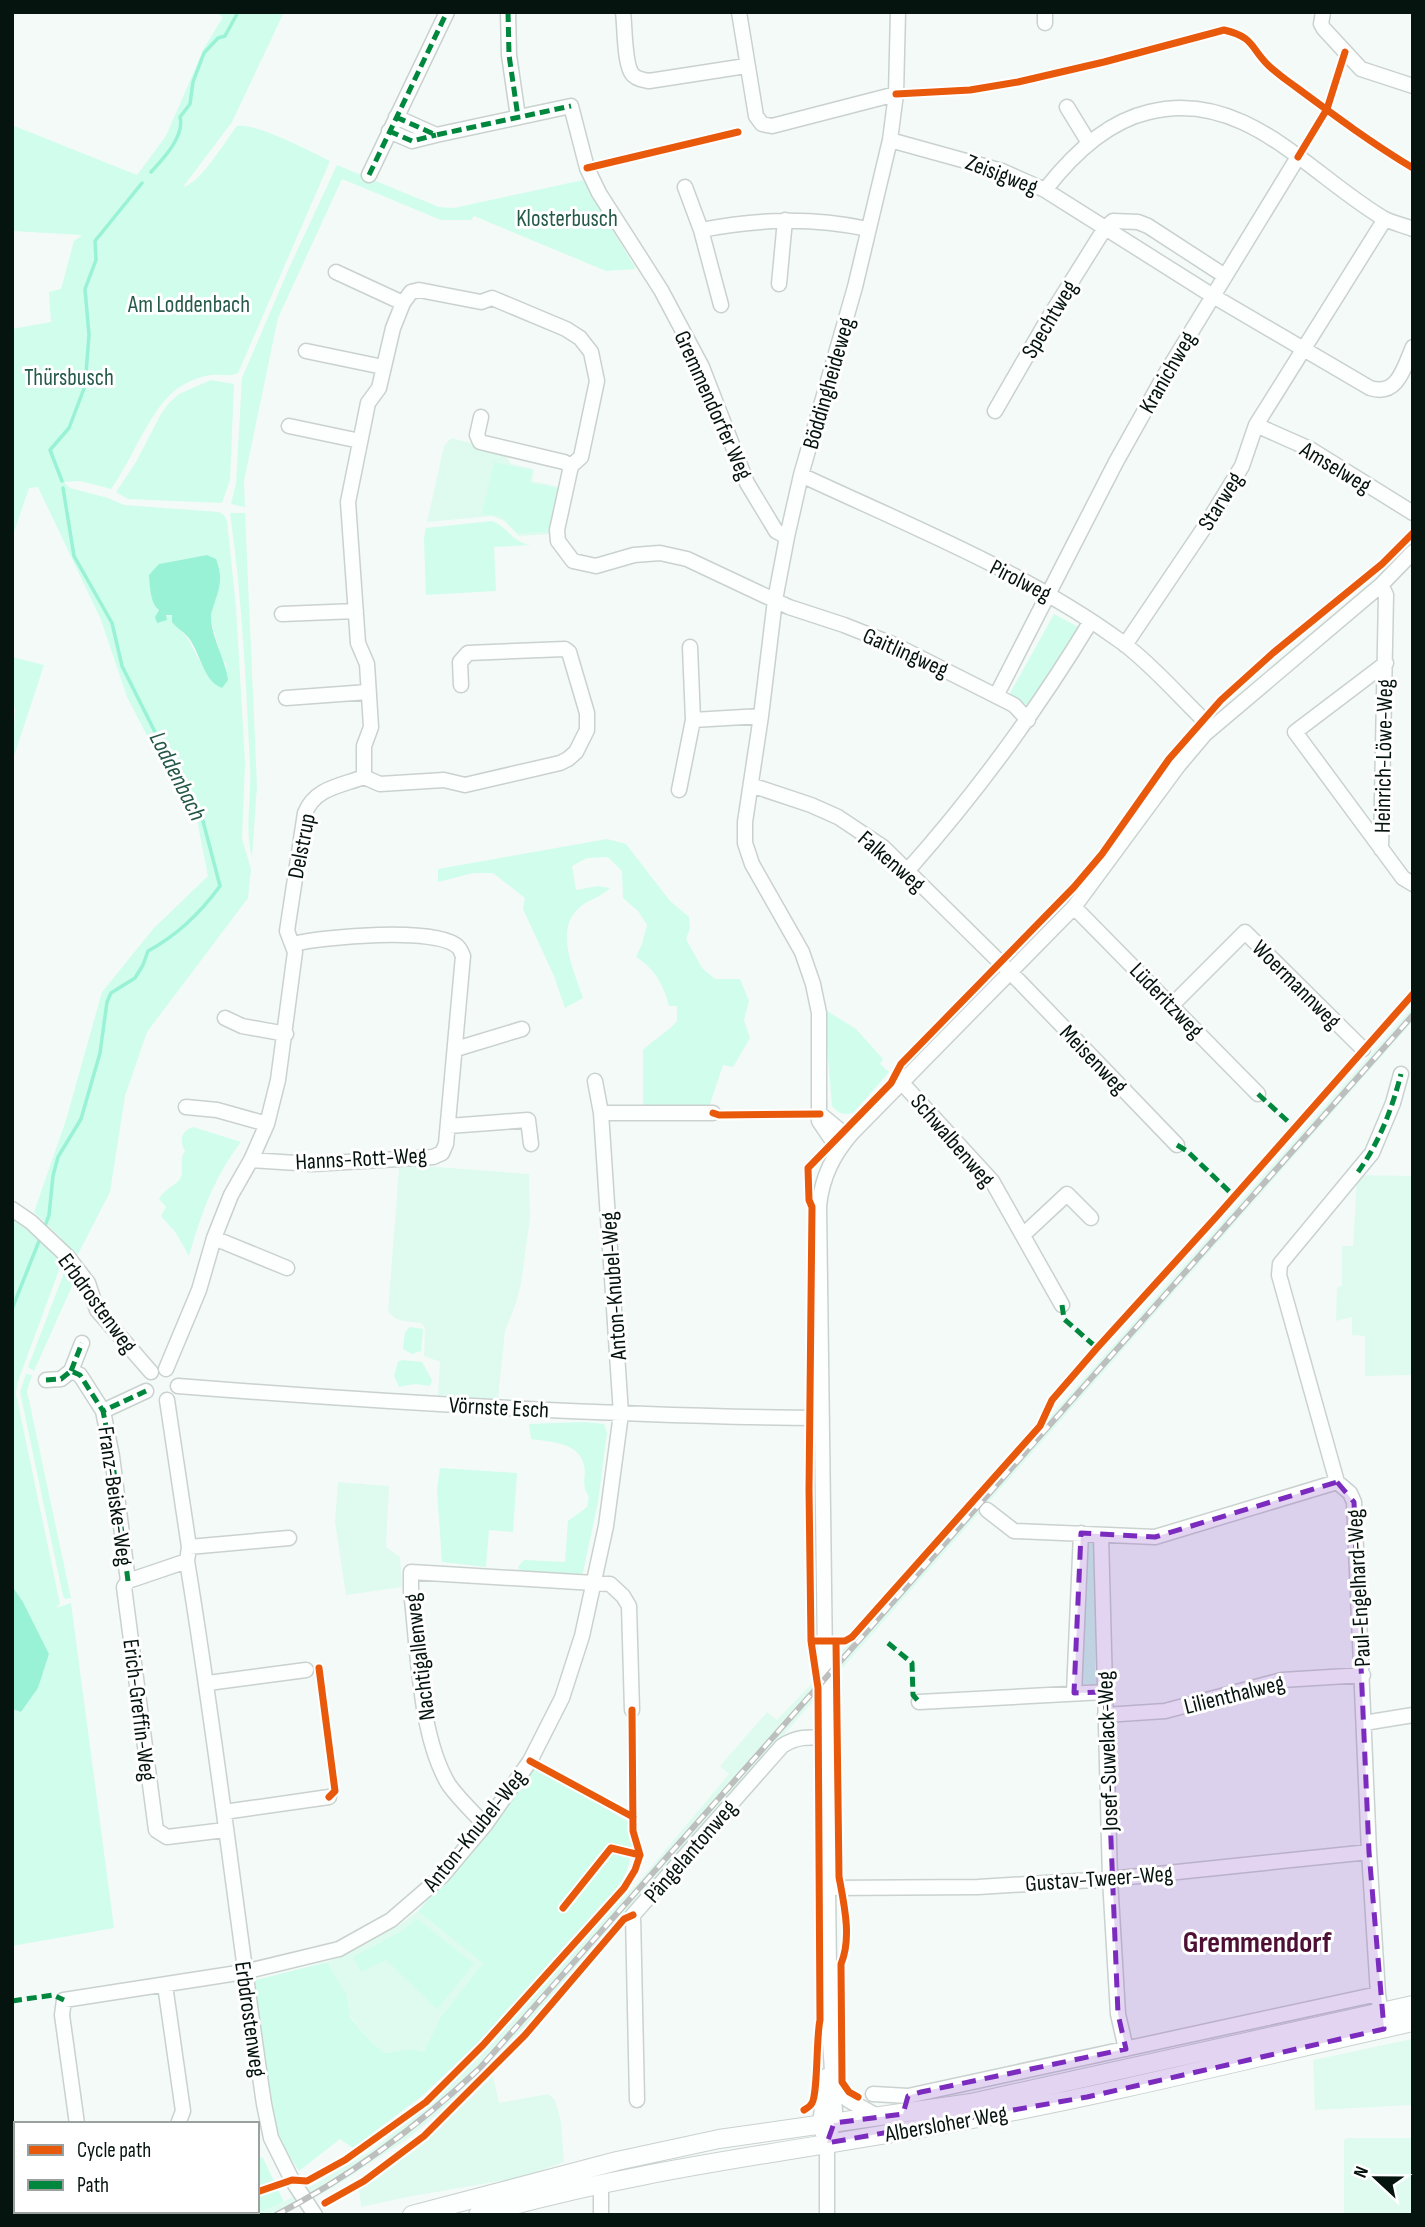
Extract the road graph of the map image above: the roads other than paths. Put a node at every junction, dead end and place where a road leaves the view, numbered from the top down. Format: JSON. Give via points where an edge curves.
{"nodes":[{"id":1,"x":447,"y":12,"type":"edge"},
{"id":2,"x":508,"y":12,"type":"edge"},
{"id":3,"x":624,"y":12,"type":"edge"},
{"id":4,"x":739,"y":12,"type":"edge"},
{"id":5,"x":898,"y":12,"type":"edge"},
{"id":6,"x":1323,"y":12,"type":"edge"},
{"id":7,"x":747,"y":66,"type":"junction"},
{"id":8,"x":1413,"y":86,"type":"edge"},
{"id":9,"x":896,"y":94,"type":"junction"},
{"id":10,"x":1067,"y":107,"type":"dead end"},
{"id":11,"x":396,"y":117,"type":"junction"},
{"id":12,"x":518,"y":117,"type":"junction"},
{"id":13,"x":389,"y":131,"type":"junction"},
{"id":14,"x":436,"y":135,"type":"junction"},
{"id":15,"x":890,"y":140,"type":"junction"},
{"id":16,"x":1089,"y":142,"type":"junction"},
{"id":17,"x":1298,"y":157,"type":"junction"},
{"id":18,"x":369,"y":175,"type":"dead end"},
{"id":19,"x":685,"y":187,"type":"dead end"},
{"id":20,"x":1045,"y":190,"type":"junction"},
{"id":21,"x":1385,"y":219,"type":"junction"},
{"id":22,"x":785,"y":220,"type":"junction"},
{"id":23,"x":1105,"y":228,"type":"junction"},
{"id":24,"x":868,"y":229,"type":"junction"},
{"id":25,"x":1413,"y":229,"type":"edge"},
{"id":26,"x":701,"y":230,"type":"junction"},
{"id":27,"x":336,"y":272,"type":"dead end"},
{"id":28,"x":1226,"y":276,"type":"junction"},
{"id":29,"x":779,"y":284,"type":"dead end"},
{"id":30,"x":1213,"y":296,"type":"junction"},
{"id":31,"x":403,"y":303,"type":"junction"},
{"id":32,"x":721,"y":305,"type":"dead end"},
{"id":33,"x":1413,"y":347,"type":"edge"},
{"id":34,"x":306,"y":351,"type":"dead end"},
{"id":35,"x":1303,"y":351,"type":"junction"},
{"id":36,"x":383,"y":367,"type":"junction"},
{"id":37,"x":995,"y":411,"type":"dead end"},
{"id":38,"x":481,"y":417,"type":"dead end"},
{"id":39,"x":1256,"y":425,"type":"junction"},
{"id":40,"x":289,"y":426,"type":"dead end"},
{"id":41,"x":360,"y":441,"type":"junction"},
{"id":42,"x":571,"y":466,"type":"junction"},
{"id":43,"x":802,"y":475,"type":"junction"},
{"id":44,"x":1413,"y":513,"type":"edge"},
{"id":45,"x":787,"y":537,"type":"junction"},
{"id":46,"x":1413,"y":552,"type":"edge"},
{"id":47,"x":1381,"y":584,"type":"junction"},
{"id":48,"x":1049,"y":593,"type":"junction"},
{"id":49,"x":775,"y":600,"type":"junction"},
{"id":50,"x":356,"y":611,"type":"junction"},
{"id":51,"x":282,"y":614,"type":"dead end"},
{"id":52,"x":1091,"y":621,"type":"junction"},
{"id":53,"x":1125,"y":645,"type":"junction"},
{"id":54,"x":690,"y":647,"type":"dead end"},
{"id":55,"x":1386,"y":663,"type":"junction"},
{"id":56,"x":461,"y":685,"type":"dead end"},
{"id":57,"x":368,"y":692,"type":"junction"},
{"id":58,"x":996,"y":696,"type":"junction"},
{"id":59,"x":286,"y":698,"type":"dead end"},
{"id":60,"x":761,"y":716,"type":"junction"},
{"id":61,"x":693,"y":720,"type":"junction"},
{"id":62,"x":1028,"y":720,"type":"junction"},
{"id":63,"x":1212,"y":728,"type":"junction"},
{"id":64,"x":364,"y":777,"type":"junction"},
{"id":65,"x":751,"y":785,"type":"junction"},
{"id":66,"x":679,"y":790,"type":"dead end"},
{"id":67,"x":1381,"y":849,"type":"junction"},
{"id":68,"x":908,"y":870,"type":"junction"},
{"id":69,"x":1413,"y":884,"type":"edge"},
{"id":70,"x":1074,"y":907,"type":"junction"},
{"id":71,"x":293,"y":944,"type":"junction"},
{"id":72,"x":1010,"y":973,"type":"junction"},
{"id":73,"x":1172,"y":1005,"type":"junction"},
{"id":74,"x":225,"y":1018,"type":"dead end"},
{"id":75,"x":522,"y":1029,"type":"dead end"},
{"id":76,"x":286,"y":1034,"type":"junction"},
{"id":77,"x":456,"y":1049,"type":"junction"},
{"id":78,"x":1363,"y":1049,"type":"dead end"},
{"id":79,"x":1401,"y":1074,"type":"dead end"},
{"id":80,"x":595,"y":1081,"type":"dead end"},
{"id":81,"x":902,"y":1083,"type":"junction"},
{"id":82,"x":1258,"y":1094,"type":"dead end"},
{"id":83,"x":186,"y":1107,"type":"dead end"},
{"id":84,"x":601,"y":1113,"type":"junction"},
{"id":85,"x":713,"y":1114,"type":"dead end"},
{"id":86,"x":820,"y":1114,"type":"junction"},
{"id":87,"x":267,"y":1124,"type":"junction"},
{"id":88,"x":449,"y":1126,"type":"junction"},
{"id":89,"x":848,"y":1137,"type":"junction"},
{"id":90,"x":531,"y":1144,"type":"dead end"},
{"id":91,"x":1177,"y":1145,"type":"dead end"},
{"id":92,"x":838,"y":1149,"type":"junction"},
{"id":93,"x":251,"y":1160,"type":"junction"},
{"id":94,"x":12,"y":1209,"type":"edge"},
{"id":95,"x":1091,"y":1218,"type":"dead end"},
{"id":96,"x":1023,"y":1235,"type":"junction"},
{"id":97,"x":214,"y":1238,"type":"junction"},
{"id":98,"x":288,"y":1268,"type":"dead end"},
{"id":99,"x":1062,"y":1305,"type":"dead end"},
{"id":100,"x":82,"y":1343,"type":"dead end"},
{"id":101,"x":166,"y":1369,"type":"junction"},
{"id":102,"x":71,"y":1371,"type":"junction"},
{"id":103,"x":151,"y":1372,"type":"junction"},
{"id":104,"x":46,"y":1380,"type":"dead end"},
{"id":105,"x":178,"y":1385,"type":"junction"},
{"id":106,"x":146,"y":1391,"type":"junction"},
{"id":107,"x":167,"y":1400,"type":"junction"},
{"id":108,"x":103,"y":1411,"type":"junction"},
{"id":109,"x":621,"y":1414,"type":"junction"},
{"id":110,"x":822,"y":1418,"type":"junction"},
{"id":111,"x":1337,"y":1482,"type":"junction"},
{"id":112,"x":987,"y":1510,"type":"dead end"},
{"id":113,"x":1081,"y":1533,"type":"junction"},
{"id":114,"x":1101,"y":1535,"type":"junction"},
{"id":115,"x":289,"y":1538,"type":"dead end"},
{"id":116,"x":188,"y":1554,"type":"junction"},
{"id":117,"x":128,"y":1581,"type":"junction"},
{"id":118,"x":595,"y":1582,"type":"junction"},
{"id":119,"x":306,"y":1670,"type":"dead end"},
{"id":120,"x":1363,"y":1675,"type":"junction"},
{"id":121,"x":208,"y":1683,"type":"junction"},
{"id":122,"x":1105,"y":1692,"type":"junction"},
{"id":123,"x":1074,"y":1693,"type":"junction"},
{"id":124,"x":919,"y":1702,"type":"dead end"},
{"id":125,"x":632,"y":1710,"type":"dead end"},
{"id":126,"x":1105,"y":1715,"type":"junction"},
{"id":127,"x":1413,"y":1715,"type":"edge"},
{"id":128,"x":1364,"y":1723,"type":"junction"},
{"id":129,"x":825,"y":1738,"type":"junction"},
{"id":130,"x":329,"y":1797,"type":"dead end"},
{"id":131,"x":223,"y":1812,"type":"junction"},
{"id":132,"x":485,"y":1825,"type":"junction"},
{"id":133,"x":225,"y":1830,"type":"junction"},
{"id":134,"x":1369,"y":1852,"type":"junction"},
{"id":135,"x":1110,"y":1879,"type":"junction"},
{"id":136,"x":828,"y":1888,"type":"junction"},
{"id":137,"x":244,"y":1972,"type":"junction"},
{"id":138,"x":165,"y":1984,"type":"junction"},
{"id":139,"x":1378,"y":1994,"type":"junction"},
{"id":140,"x":1413,"y":2005,"type":"edge"},
{"id":141,"x":1382,"y":2020,"type":"junction"},
{"id":142,"x":1413,"y":2022,"type":"edge"},
{"id":143,"x":831,"y":2043,"type":"junction"},
{"id":144,"x":1126,"y":2049,"type":"junction"},
{"id":145,"x":834,"y":2085,"type":"junction"},
{"id":146,"x":873,"y":2094,"type":"dead end"},
{"id":147,"x":908,"y":2096,"type":"junction"},
{"id":148,"x":637,"y":2099,"type":"dead end"},
{"id":149,"x":902,"y":2114,"type":"junction"},
{"id":150,"x":881,"y":2118,"type":"junction"},
{"id":151,"x":77,"y":2122,"type":"edge"},
{"id":152,"x":179,"y":2122,"type":"edge"},
{"id":153,"x":827,"y":2123,"type":"junction"},
{"id":154,"x":827,"y":2143,"type":"junction"},
{"id":155,"x":601,"y":2183,"type":"junction"},
{"id":156,"x":315,"y":2215,"type":"edge"},
{"id":157,"x":412,"y":2215,"type":"edge"},
{"id":158,"x":478,"y":2215,"type":"edge"},
{"id":159,"x":601,"y":2215,"type":"edge"},
{"id":160,"x":827,"y":2215,"type":"edge"}],
"edges":[{"from":1,"to":11,"type":"street"},
{"from":2,"to":12,"type":"street"},
{"from":3,"to":7,"type":"street","via":[[628,66],[634,77],[649,81]]},
{"from":4,"to":7,"type":"street"},
{"from":5,"to":9,"type":"street","name":"Böddingheideweg"},
{"from":6,"to":8,"type":"street","via":[[1324,29],[1361,69]]},
{"from":7,"to":9,"type":"street","via":[[756,116],[762,124],[772,126]]},
{"from":9,"to":15,"type":"street","name":"Böddingheideweg"},
{"from":10,"to":16,"type":"street"},
{"from":11,"to":13,"type":"street"},
{"from":11,"to":14,"type":"street"},
{"from":12,"to":14,"type":"street"},
{"from":12,"to":45,"type":"street","name":"Gremmendorfer Weg","via":[[571,106],[586,168],[702,367],[747,483],[776,531]]},
{"from":13,"to":14,"type":"street","via":[[412,141]]},
{"from":13,"to":18,"type":"street"},
{"from":15,"to":20,"type":"street","name":"Zeisigweg","via":[[1002,171]]},
{"from":15,"to":24,"type":"street","name":"Böddingheideweg"},
{"from":16,"to":17,"type":"street","via":[[1126,118],[1185,107],[1231,116]]},
{"from":16,"to":20,"type":"street"},
{"from":17,"to":21,"type":"street"},
{"from":17,"to":28,"type":"street","name":"Kranichweg"},
{"from":19,"to":26,"type":"street"},
{"from":20,"to":23,"type":"street","name":"Zeisigweg"},
{"from":21,"to":25,"type":"street"},
{"from":21,"to":35,"type":"street","name":"Starweg"},
{"from":22,"to":24,"type":"street","via":[[829,221]]},
{"from":22,"to":26,"type":"street"},
{"from":22,"to":29,"type":"street"},
{"from":23,"to":28,"type":"street","via":[[1113,221],[1138,222]]},
{"from":23,"to":30,"type":"street","name":"Zeisigweg"},
{"from":23,"to":37,"type":"street","name":"Spechtweg"},
{"from":24,"to":43,"type":"street","name":"Böddingheideweg"},
{"from":26,"to":32,"type":"street"},
{"from":27,"to":31,"type":"street"},
{"from":28,"to":30,"type":"street","name":"Kranichweg"},
{"from":30,"to":35,"type":"street","name":"Zeisigweg"},
{"from":30,"to":48,"type":"street","name":"Kranichweg","via":[[1125,444]]},
{"from":31,"to":36,"type":"street"},
{"from":31,"to":42,"type":"street","via":[[419,289],[481,302],[492,298],[580,338],[591,352],[597,381],[581,457]]},
{"from":33,"to":35,"type":"street","via":[[1394,384],[1379,391]]},
{"from":34,"to":36,"type":"street"},
{"from":35,"to":39,"type":"street","name":"Starweg"},
{"from":36,"to":41,"type":"street","via":[[379,388],[368,403]]},
{"from":38,"to":42,"type":"street","via":[[480,442]]},
{"from":39,"to":44,"type":"street","name":"Amselweg","via":[[1310,449]]},
{"from":39,"to":53,"type":"street","name":"Starweg","via":[[1242,466]]},
{"from":40,"to":41,"type":"street"},
{"from":41,"to":50,"type":"street","via":[[348,502]]},
{"from":42,"to":49,"type":"street","name":"Gaitlingweg","via":[[557,530],[558,541],[573,561],[596,566],[660,553],[687,559]]},
{"from":43,"to":45,"type":"street","name":"Böddingheideweg"},
{"from":43,"to":48,"type":"street","name":"Pirolweg"},
{"from":45,"to":49,"type":"street"},
{"from":46,"to":47,"type":"street"},
{"from":47,"to":55,"type":"street","name":"Heinrich-Löwe-Weg","via":[[1386,595]]},
{"from":47,"to":63,"type":"street"},
{"from":48,"to":52,"type":"street","name":"Pirolweg"},
{"from":48,"to":58,"type":"street","name":"Kranichweg"},
{"from":49,"to":58,"type":"street","name":"Gaitlingweg","via":[[897,646]]},
{"from":49,"to":60,"type":"street"},
{"from":50,"to":51,"type":"street"},
{"from":50,"to":57,"type":"street"},
{"from":52,"to":53,"type":"street","name":"Pirolweg"},
{"from":52,"to":62,"type":"street"},
{"from":53,"to":63,"type":"street","name":"Pirolweg"},
{"from":54,"to":61,"type":"street"},
{"from":55,"to":67,"type":"street","name":"Heinrich-Löwe-Weg"},
{"from":55,"to":67,"type":"street","name":"Heinrich-Löwe-Weg","via":[[1295,732]]},
{"from":56,"to":64,"type":"street","via":[[460,662],[468,653],[565,649],[587,713],[583,741],[560,763],[465,785],[444,780],[380,783]]},
{"from":57,"to":59,"type":"street"},
{"from":57,"to":64,"type":"street","via":[[371,727],[364,746]]},
{"from":58,"to":62,"type":"street","name":"Gaitlingweg","via":[[1014,705]]},
{"from":60,"to":61,"type":"street"},
{"from":60,"to":65,"type":"street"},
{"from":61,"to":66,"type":"street"},
{"from":62,"to":68,"type":"street","via":[[960,811]]},
{"from":63,"to":70,"type":"street","via":[[1178,766]]},
{"from":64,"to":71,"type":"street","name":"Delstrup","via":[[310,801],[287,931]]},
{"from":65,"to":68,"type":"street","name":"Falkenweg","via":[[838,817]]},
{"from":65,"to":86,"type":"street","via":[[745,843],[752,864],[802,952],[813,984],[819,1013]]},
{"from":67,"to":69,"type":"street","name":"Heinrich-Löwe-Weg"},
{"from":68,"to":72,"type":"street","name":"Falkenweg"},
{"from":70,"to":72,"type":"street"},
{"from":70,"to":73,"type":"street","name":"Lüderitzweg"},
{"from":71,"to":76,"type":"street","name":"Delstrup"},
{"from":71,"to":77,"type":"street","name":"Hanns-Rott-Weg","via":[[362,935],[418,936],[459,947],[463,956]]},
{"from":72,"to":81,"type":"street"},
{"from":72,"to":91,"type":"street","name":"Meisenweg"},
{"from":73,"to":78,"type":"street","name":"Woermannweg","via":[[1245,932]]},
{"from":73,"to":82,"type":"street","name":"Lüderitzweg"},
{"from":74,"to":76,"type":"street"},
{"from":75,"to":77,"type":"street"},
{"from":76,"to":87,"type":"street","name":"Delstrup"},
{"from":77,"to":88,"type":"street","name":"Hanns-Rott-Weg"},
{"from":79,"to":111,"type":"street","name":"Paul-Engelhard-Weg","via":[[1372,1153],[1280,1264],[1288,1313]]},
{"from":80,"to":84,"type":"street","name":"Anton-Knubel-Weg"},
{"from":81,"to":89,"type":"street"},
{"from":81,"to":96,"type":"street","name":"Schwalbenweg","via":[[992,1181]]},
{"from":83,"to":87,"type":"street"},
{"from":84,"to":85,"type":"street"},
{"from":84,"to":109,"type":"street","name":"Anton-Knubel-Weg"},
{"from":86,"to":89,"type":"street"},
{"from":86,"to":92,"type":"street","via":[[821,1128]]},
{"from":87,"to":93,"type":"street","name":"Delstrup"},
{"from":88,"to":90,"type":"street","name":"Hanns-Rott-Weg","via":[[528,1120]]},
{"from":88,"to":93,"type":"street","name":"Hanns-Rott-Weg","via":[[442,1153],[433,1157],[312,1164]]},
{"from":89,"to":92,"type":"street"},
{"from":92,"to":110,"type":"street","via":[[824,1178],[819,1206]]},
{"from":93,"to":97,"type":"street","name":"Delstrup"},
{"from":94,"to":103,"type":"street","name":"Erbdrostenweg","via":[[68,1256],[88,1283],[97,1310]]},
{"from":95,"to":96,"type":"street","via":[[1067,1194]]},
{"from":96,"to":99,"type":"street","name":"Schwalbenweg"},
{"from":97,"to":98,"type":"street"},
{"from":97,"to":101,"type":"street","name":"Delstrup","via":[[199,1290]]},
{"from":100,"to":102,"type":"street"},
{"from":101,"to":103,"type":"street","name":"Erbdrostenweg"},
{"from":101,"to":105,"type":"street"},
{"from":102,"to":104,"type":"street","via":[[61,1379]]},
{"from":102,"to":108,"type":"street","name":"Franz-Beiske-Weg","via":[[80,1375]]},
{"from":103,"to":106,"type":"street","name":"Erbdrostenweg"},
{"from":105,"to":107,"type":"street"},
{"from":105,"to":109,"type":"street","name":"Vörnste Esch"},
{"from":106,"to":107,"type":"street","via":[[155,1400]]},
{"from":106,"to":108,"type":"street","name":"Franz-Beiske-Weg"},
{"from":107,"to":116,"type":"street","name":"Erbdrostenweg"},
{"from":108,"to":117,"type":"street","name":"Franz-Beiske-Weg"},
{"from":109,"to":110,"type":"street","name":"Vörnste Esch"},
{"from":109,"to":118,"type":"street","name":"Anton-Knubel-Weg"},
{"from":110,"to":129,"type":"street"},
{"from":111,"to":114,"type":"street","via":[[1155,1537]]},
{"from":111,"to":120,"type":"street","name":"Paul-Engelhard-Weg","via":[[1354,1502]]},
{"from":112,"to":113,"type":"street","via":[[1014,1531]]},
{"from":113,"to":114,"type":"street"},
{"from":113,"to":123,"type":"street","name":"Josef-Suwelack-Weg"},
{"from":114,"to":122,"type":"street","name":"Josef-Suwelack-Weg"},
{"from":115,"to":116,"type":"street"},
{"from":116,"to":117,"type":"street"},
{"from":116,"to":121,"type":"street","name":"Erbdrostenweg"},
{"from":117,"to":133,"type":"street","name":"Erich-Greffin-Weg","via":[[124,1587],[156,1830],[167,1837]]},
{"from":118,"to":125,"type":"street","via":[[610,1584],[629,1606]]},
{"from":118,"to":132,"type":"street","name":"Anton-Knubel-Weg","via":[[562,1698],[530,1761]]},
{"from":118,"to":132,"type":"street","name":"Nachtigallenweg","via":[[411,1572],[428,1732],[450,1786]]},
{"from":119,"to":121,"type":"street"},
{"from":120,"to":126,"type":"street","name":"Lilienthalweg","via":[[1282,1680],[1165,1711]]},
{"from":120,"to":128,"type":"street","name":"Paul-Engelhard-Weg"},
{"from":121,"to":131,"type":"street","name":"Erbdrostenweg"},
{"from":122,"to":123,"type":"street"},
{"from":122,"to":126,"type":"street","name":"Josef-Suwelack-Weg"},
{"from":123,"to":124,"type":"street"},
{"from":126,"to":135,"type":"street","name":"Josef-Suwelack-Weg"},
{"from":127,"to":128,"type":"street"},
{"from":128,"to":134,"type":"street","name":"Paul-Engelhard-Weg"},
{"from":129,"to":136,"type":"street"},
{"from":129,"to":148,"type":"street","name":"Pängelantonweg","via":[[801,1737],[782,1746],[633,1915]]},
{"from":130,"to":131,"type":"street"},
{"from":131,"to":133,"type":"street","name":"Erbdrostenweg"},
{"from":132,"to":137,"type":"street","name":"Anton-Knubel-Weg","via":[[442,1876],[391,1920],[339,1948]]},
{"from":133,"to":137,"type":"street","name":"Erbdrostenweg"},
{"from":134,"to":135,"type":"street","name":"Gustav-Tweer-Weg"},
{"from":134,"to":139,"type":"street","name":"Paul-Engelhard-Weg"},
{"from":135,"to":136,"type":"street","name":"Gustav-Tweer-Weg"},
{"from":135,"to":144,"type":"street","name":"Josef-Suwelack-Weg","via":[[1118,2014]]},
{"from":136,"to":143,"type":"street"},
{"from":137,"to":138,"type":"street","name":"Anton-Knubel-Weg"},
{"from":137,"to":156,"type":"street","name":"Erbdrostenweg","via":[[271,2137]]},
{"from":138,"to":151,"type":"street","name":"Anton-Knubel-Weg","via":[[64,2000],[62,2015]]},
{"from":138,"to":152,"type":"street","via":[[183,2111]]},
{"from":139,"to":141,"type":"street","name":"Paul-Engelhard-Weg"},
{"from":139,"to":144,"type":"street","name":"Albersloher Weg"},
{"from":140,"to":141,"type":"main road","name":"Albersloher Weg"},
{"from":141,"to":142,"type":"main road","name":"Albersloher Weg"},
{"from":141,"to":149,"type":"main road","name":"Albersloher Weg"},
{"from":141,"to":154,"type":"main road","name":"Albersloher Weg","via":[[1087,2097]]},
{"from":143,"to":145,"type":"street"},
{"from":143,"to":153,"type":"street"},
{"from":144,"to":147,"type":"street","name":"Albersloher Weg"},
{"from":145,"to":150,"type":"street","via":[[848,2100]]},
{"from":145,"to":153,"type":"street"},
{"from":146,"to":147,"type":"street","name":"Albersloher Weg"},
{"from":147,"to":149,"type":"street","name":"Albersloher Weg"},
{"from":149,"to":150,"type":"main road","name":"Albersloher Weg"},
{"from":150,"to":153,"type":"main road","name":"Albersloher Weg"},
{"from":153,"to":154,"type":"street"},
{"from":153,"to":157,"type":"main road","name":"Albersloher Weg","via":[[719,2139]]},
{"from":154,"to":155,"type":"main road","name":"Albersloher Weg"},
{"from":154,"to":160,"type":"street"},
{"from":155,"to":158,"type":"main road","name":"Albersloher Weg"},
{"from":155,"to":159,"type":"street"}]}
